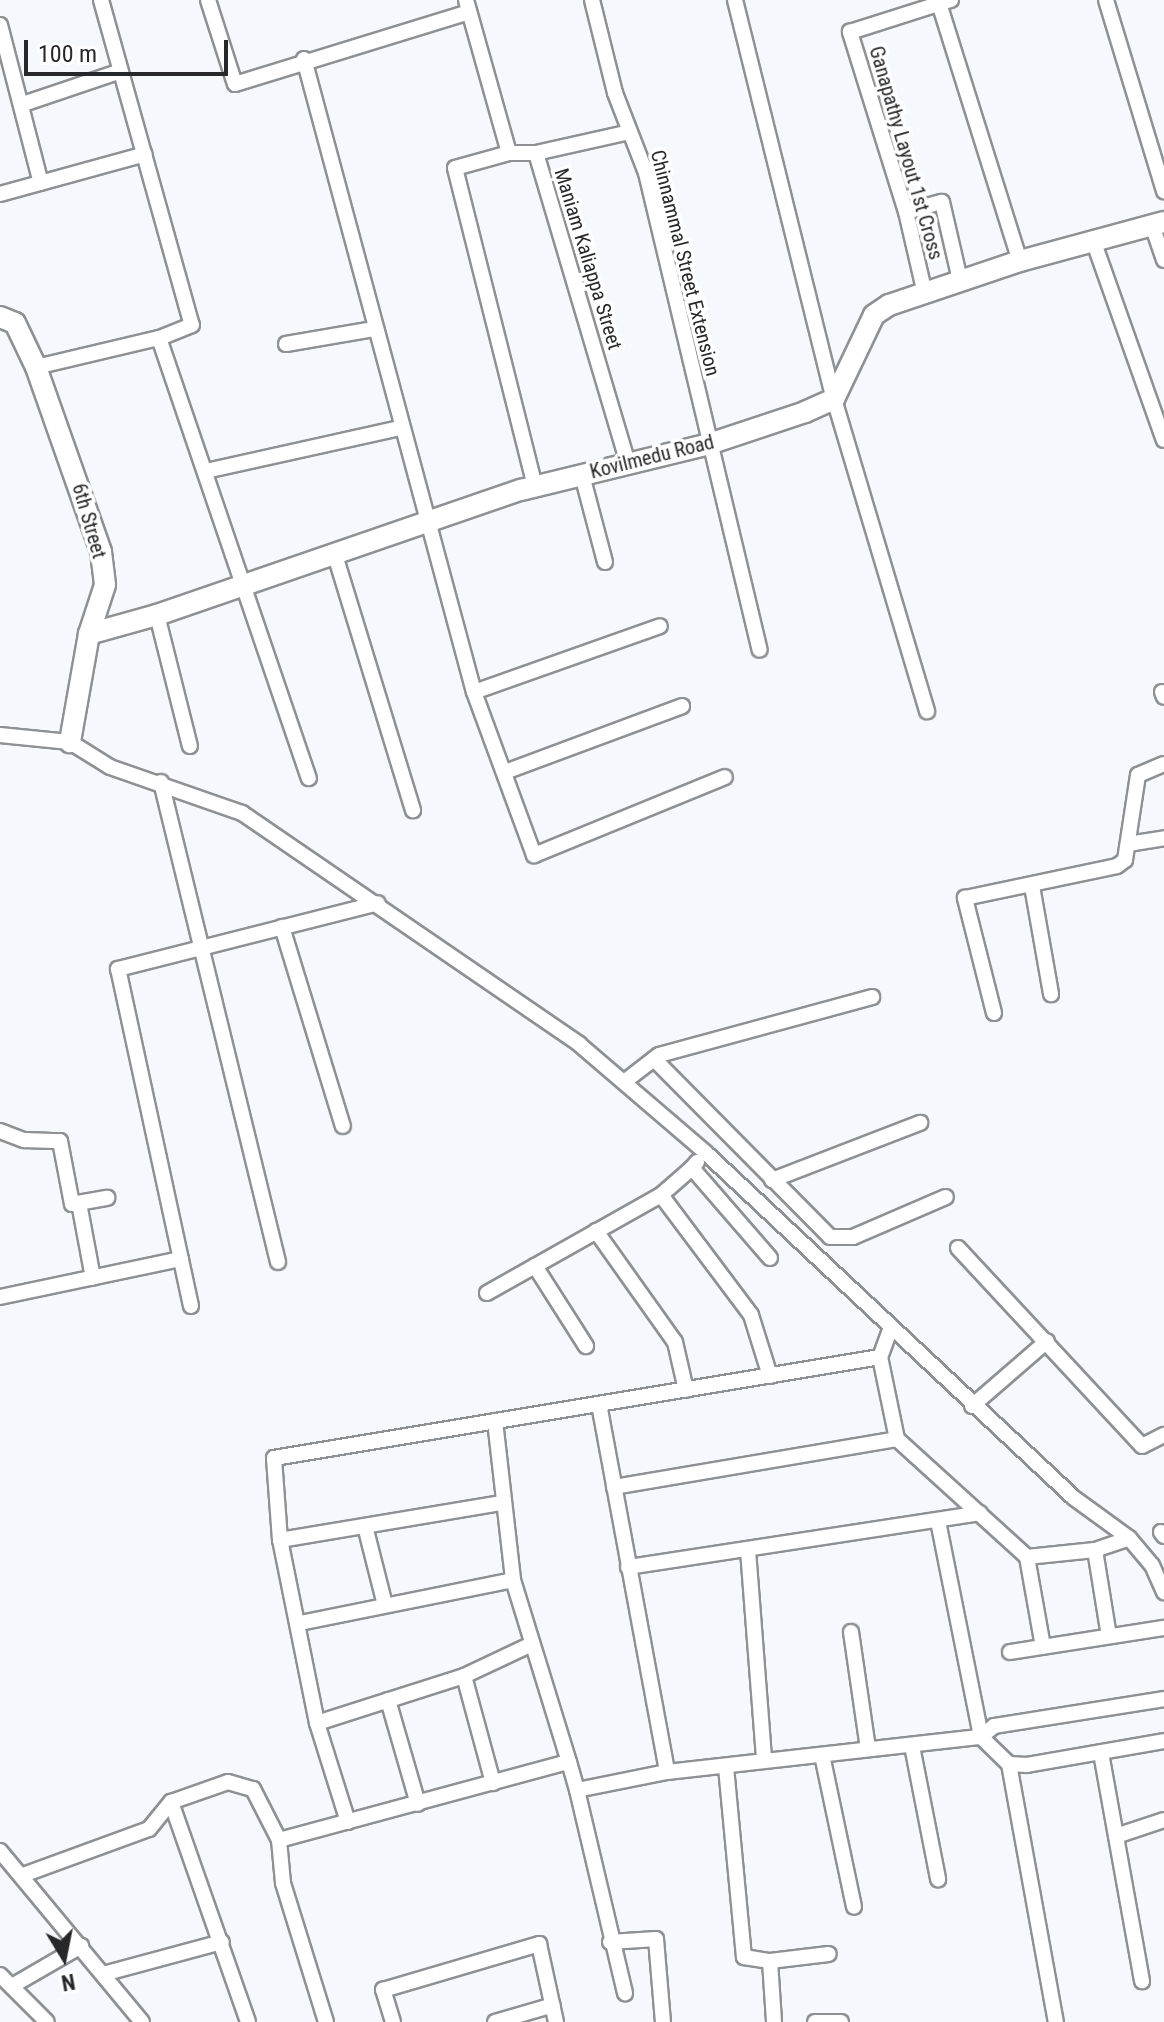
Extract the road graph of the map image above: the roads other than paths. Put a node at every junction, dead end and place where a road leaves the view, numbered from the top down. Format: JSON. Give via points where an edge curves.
{"nodes":[{"id":1,"x":101,"y":0,"type":"edge"},
{"id":2,"x":208,"y":0,"type":"edge"},
{"id":3,"x":592,"y":0,"type":"edge"},
{"id":4,"x":735,"y":0,"type":"edge"},
{"id":5,"x":1106,"y":0,"type":"edge"},
{"id":6,"x":943,"y":1,"type":"edge"},
{"id":7,"x":468,"y":6,"type":"edge"},
{"id":8,"x":0,"y":25,"type":"edge"},
{"id":9,"x":304,"y":59,"type":"junction"},
{"id":10,"x":121,"y":71,"type":"junction"},
{"id":11,"x":23,"y":104,"type":"junction"},
{"id":12,"x":630,"y":132,"type":"junction"},
{"id":13,"x":509,"y":153,"type":"junction"},
{"id":14,"x":536,"y":153,"type":"junction"},
{"id":15,"x":145,"y":154,"type":"junction"},
{"id":16,"x":41,"y":183,"type":"junction"},
{"id":17,"x":1164,"y":191,"type":"edge"},
{"id":18,"x":0,"y":194,"type":"edge"},
{"id":19,"x":906,"y":212,"type":"junction"},
{"id":20,"x":1158,"y":223,"type":"edge"},
{"id":21,"x":1093,"y":240,"type":"junction"},
{"id":22,"x":1164,"y":260,"type":"edge"},
{"id":23,"x":1020,"y":261,"type":"junction"},
{"id":24,"x":960,"y":280,"type":"junction"},
{"id":25,"x":925,"y":294,"type":"junction"},
{"id":26,"x":0,"y":317,"type":"edge"},
{"id":27,"x":374,"y":329,"type":"junction"},
{"id":28,"x":159,"y":338,"type":"junction"},
{"id":29,"x":286,"y":344,"type":"dead end"},
{"id":30,"x":36,"y":367,"type":"junction"},
{"id":31,"x":834,"y":399,"type":"junction"},
{"id":32,"x":400,"y":428,"type":"junction"},
{"id":33,"x":1164,"y":440,"type":"edge"},
{"id":34,"x":709,"y":444,"type":"junction"},
{"id":35,"x":628,"y":463,"type":"junction"},
{"id":36,"x":206,"y":471,"type":"junction"},
{"id":37,"x":582,"y":475,"type":"junction"},
{"id":38,"x":535,"y":486,"type":"junction"},
{"id":39,"x":425,"y":520,"type":"junction"},
{"id":40,"x":335,"y":555,"type":"junction"},
{"id":41,"x":605,"y":562,"type":"dead end"},
{"id":42,"x":241,"y":585,"type":"junction"},
{"id":43,"x":157,"y":615,"type":"junction"},
{"id":44,"x":660,"y":626,"type":"dead end"},
{"id":45,"x":89,"y":634,"type":"junction"},
{"id":46,"x":760,"y":650,"type":"dead end"},
{"id":47,"x":474,"y":692,"type":"junction"},
{"id":48,"x":682,"y":706,"type":"dead end"},
{"id":49,"x":927,"y":711,"type":"dead end"},
{"id":50,"x":0,"y":735,"type":"edge"},
{"id":51,"x":70,"y":742,"type":"junction"},
{"id":52,"x":190,"y":746,"type":"dead end"},
{"id":53,"x":1164,"y":764,"type":"edge"},
{"id":54,"x":505,"y":772,"type":"junction"},
{"id":55,"x":725,"y":777,"type":"dead end"},
{"id":56,"x":309,"y":778,"type":"dead end"},
{"id":57,"x":161,"y":782,"type":"junction"},
{"id":58,"x":413,"y":810,"type":"dead end"},
{"id":59,"x":1164,"y":838,"type":"edge"},
{"id":60,"x":1128,"y":844,"type":"junction"},
{"id":61,"x":1032,"y":886,"type":"junction"},
{"id":62,"x":378,"y":903,"type":"junction"},
{"id":63,"x":282,"y":927,"type":"junction"},
{"id":64,"x":201,"y":949,"type":"junction"},
{"id":65,"x":1051,"y":994,"type":"dead end"},
{"id":66,"x":872,"y":997,"type":"dead end"},
{"id":67,"x":994,"y":1013,"type":"dead end"},
{"id":68,"x":654,"y":1059,"type":"junction"},
{"id":69,"x":624,"y":1082,"type":"junction"},
{"id":70,"x":920,"y":1123,"type":"dead end"},
{"id":71,"x":343,"y":1126,"type":"dead end"},
{"id":72,"x":0,"y":1131,"type":"edge"},
{"id":73,"x":706,"y":1153,"type":"junction"},
{"id":74,"x":692,"y":1168,"type":"junction"},
{"id":75,"x":772,"y":1180,"type":"junction"},
{"id":76,"x":661,"y":1195,"type":"junction"},
{"id":77,"x":946,"y":1197,"type":"dead end"},
{"id":78,"x":107,"y":1198,"type":"dead end"},
{"id":79,"x":79,"y":1203,"type":"junction"},
{"id":80,"x":596,"y":1231,"type":"junction"},
{"id":81,"x":958,"y":1248,"type":"dead end"},
{"id":82,"x":770,"y":1258,"type":"dead end"},
{"id":83,"x":181,"y":1259,"type":"junction"},
{"id":84,"x":278,"y":1262,"type":"dead end"},
{"id":85,"x":535,"y":1266,"type":"junction"},
{"id":86,"x":93,"y":1278,"type":"junction"},
{"id":87,"x":487,"y":1293,"type":"dead end"},
{"id":88,"x":0,"y":1297,"type":"edge"},
{"id":89,"x":191,"y":1306,"type":"dead end"},
{"id":90,"x":890,"y":1330,"type":"junction"},
{"id":91,"x":1047,"y":1341,"type":"junction"},
{"id":92,"x":586,"y":1346,"type":"dead end"},
{"id":93,"x":880,"y":1357,"type":"junction"},
{"id":94,"x":770,"y":1376,"type":"junction"},
{"id":95,"x":686,"y":1390,"type":"junction"},
{"id":96,"x":599,"y":1404,"type":"junction"},
{"id":97,"x":972,"y":1406,"type":"junction"},
{"id":98,"x":495,"y":1421,"type":"junction"},
{"id":99,"x":1164,"y":1435,"type":"edge"},
{"id":100,"x":897,"y":1439,"type":"junction"},
{"id":101,"x":614,"y":1487,"type":"junction"},
{"id":102,"x":502,"y":1503,"type":"junction"},
{"id":103,"x":980,"y":1513,"type":"junction"},
{"id":104,"x":938,"y":1521,"type":"junction"},
{"id":105,"x":365,"y":1526,"type":"junction"},
{"id":106,"x":1129,"y":1538,"type":"junction"},
{"id":107,"x":280,"y":1540,"type":"junction"},
{"id":108,"x":748,"y":1550,"type":"junction"},
{"id":109,"x":1095,"y":1550,"type":"junction"},
{"id":110,"x":1027,"y":1557,"type":"junction"},
{"id":111,"x":628,"y":1567,"type":"junction"},
{"id":112,"x":513,"y":1580,"type":"junction"},
{"id":113,"x":1164,"y":1592,"type":"edge"},
{"id":114,"x":385,"y":1605,"type":"junction"},
{"id":115,"x":300,"y":1623,"type":"junction"},
{"id":116,"x":1164,"y":1628,"type":"edge"},
{"id":117,"x":851,"y":1632,"type":"dead end"},
{"id":118,"x":1109,"y":1636,"type":"junction"},
{"id":119,"x":530,"y":1645,"type":"junction"},
{"id":120,"x":1043,"y":1647,"type":"junction"},
{"id":121,"x":1010,"y":1652,"type":"dead end"},
{"id":122,"x":464,"y":1676,"type":"junction"},
{"id":123,"x":1164,"y":1699,"type":"edge"},
{"id":124,"x":388,"y":1700,"type":"junction"},
{"id":125,"x":317,"y":1723,"type":"junction"},
{"id":126,"x":981,"y":1737,"type":"junction"},
{"id":127,"x":1164,"y":1741,"type":"edge"},
{"id":128,"x":912,"y":1746,"type":"junction"},
{"id":129,"x":868,"y":1749,"type":"junction"},
{"id":130,"x":1101,"y":1753,"type":"junction"},
{"id":131,"x":822,"y":1755,"type":"junction"},
{"id":132,"x":764,"y":1759,"type":"junction"},
{"id":133,"x":569,"y":1762,"type":"junction"},
{"id":134,"x":1009,"y":1764,"type":"junction"},
{"id":135,"x":726,"y":1767,"type":"junction"},
{"id":136,"x":667,"y":1772,"type":"junction"},
{"id":137,"x":493,"y":1783,"type":"junction"},
{"id":138,"x":577,"y":1790,"type":"junction"},
{"id":139,"x":171,"y":1802,"type":"junction"},
{"id":140,"x":418,"y":1804,"type":"junction"},
{"id":141,"x":1164,"y":1820,"type":"edge"},
{"id":142,"x":348,"y":1822,"type":"junction"},
{"id":143,"x":1116,"y":1836,"type":"junction"},
{"id":144,"x":279,"y":1840,"type":"junction"},
{"id":145,"x":0,"y":1851,"type":"edge"},
{"id":146,"x":23,"y":1875,"type":"junction"},
{"id":147,"x":938,"y":1879,"type":"dead end"},
{"id":148,"x":854,"y":1907,"type":"dead end"},
{"id":149,"x":222,"y":1942,"type":"junction"},
{"id":150,"x":610,"y":1942,"type":"junction"},
{"id":151,"x":81,"y":1946,"type":"junction"},
{"id":152,"x":829,"y":1954,"type":"dead end"},
{"id":153,"x":770,"y":1961,"type":"junction"},
{"id":154,"x":103,"y":1974,"type":"junction"},
{"id":155,"x":0,"y":1975,"type":"edge"},
{"id":156,"x":1142,"y":1981,"type":"dead end"},
{"id":157,"x":12,"y":1986,"type":"junction"},
{"id":158,"x":625,"y":1993,"type":"dead end"},
{"id":159,"x":553,"y":2005,"type":"junction"},
{"id":160,"x":47,"y":2022,"type":"edge"},
{"id":161,"x":142,"y":2022,"type":"edge"},
{"id":162,"x":248,"y":2022,"type":"edge"},
{"id":163,"x":326,"y":2022,"type":"edge"},
{"id":164,"x":393,"y":2022,"type":"edge"},
{"id":165,"x":495,"y":2022,"type":"edge"},
{"id":166,"x":556,"y":2022,"type":"edge"},
{"id":167,"x":663,"y":2022,"type":"edge"},
{"id":168,"x":774,"y":2022,"type":"edge"},
{"id":169,"x":815,"y":2022,"type":"edge"},
{"id":170,"x":841,"y":2022,"type":"edge"},
{"id":171,"x":1056,"y":2022,"type":"edge"}],
"edges":[{"from":1,"to":10,"type":"street"},
{"from":2,"to":9,"type":"street","via":[[235,84]]},
{"from":3,"to":12,"type":"street","name":"Chinnammal Street Extension"},
{"from":4,"to":31,"type":"street"},
{"from":5,"to":17,"type":"street"},
{"from":6,"to":19,"type":"street","name":"Ganapathy Layout 1st Cross","via":[[850,32]]},
{"from":6,"to":23,"type":"street"},
{"from":7,"to":9,"type":"street"},
{"from":7,"to":13,"type":"street"},
{"from":8,"to":11,"type":"street"},
{"from":9,"to":27,"type":"street"},
{"from":10,"to":11,"type":"street"},
{"from":10,"to":15,"type":"street"},
{"from":11,"to":16,"type":"street"},
{"from":12,"to":14,"type":"street"},
{"from":12,"to":34,"type":"street","name":"Chinnammal Street Extension","via":[[646,173]]},
{"from":13,"to":14,"type":"street","name":"Maniam Kaliappa Street"},
{"from":13,"to":38,"type":"street","name":"Maniam Kaliappa Street","via":[[455,168]]},
{"from":14,"to":35,"type":"street","name":"Maniam Kaliappa Street"},
{"from":15,"to":16,"type":"street"},
{"from":15,"to":28,"type":"street","via":[[192,325]]},
{"from":16,"to":18,"type":"street"},
{"from":19,"to":24,"type":"street","via":[[942,202]]},
{"from":19,"to":25,"type":"street","name":"Ganapathy Layout 1st Cross"},
{"from":20,"to":21,"type":"street"},
{"from":20,"to":22,"type":"street"},
{"from":21,"to":23,"type":"street"},
{"from":21,"to":33,"type":"street"},
{"from":23,"to":24,"type":"street"},
{"from":24,"to":25,"type":"street"},
{"from":25,"to":31,"type":"street","via":[[874,315]]},
{"from":26,"to":30,"type":"street","name":"6th Street","via":[[15,323]]},
{"from":27,"to":29,"type":"street"},
{"from":27,"to":32,"type":"street"},
{"from":28,"to":30,"type":"street"},
{"from":28,"to":36,"type":"street"},
{"from":30,"to":45,"type":"street","name":"6th Street","via":[[101,552],[105,585]]},
{"from":31,"to":34,"type":"street","name":"Kovilmedu Road"},
{"from":31,"to":49,"type":"street"},
{"from":32,"to":36,"type":"street"},
{"from":32,"to":39,"type":"street"},
{"from":34,"to":35,"type":"street","name":"Kovilmedu Road"},
{"from":34,"to":46,"type":"street","name":"Chinnammal Street Extension"},
{"from":35,"to":37,"type":"street","name":"Kovilmedu Road"},
{"from":36,"to":42,"type":"street"},
{"from":37,"to":38,"type":"street","name":"Kovilmedu Road"},
{"from":37,"to":41,"type":"street"},
{"from":38,"to":39,"type":"street","name":"Kovilmedu Road"},
{"from":39,"to":40,"type":"street","name":"Kovilmedu Road"},
{"from":39,"to":47,"type":"street"},
{"from":40,"to":42,"type":"street","name":"Kovilmedu Road"},
{"from":40,"to":58,"type":"street"},
{"from":42,"to":43,"type":"street","name":"Kovilmedu Road"},
{"from":42,"to":56,"type":"street"},
{"from":43,"to":45,"type":"street","name":"Kovilmedu Road"},
{"from":43,"to":52,"type":"street"},
{"from":44,"to":47,"type":"street"},
{"from":45,"to":51,"type":"street","name":"6th Street"},
{"from":47,"to":54,"type":"street"},
{"from":48,"to":54,"type":"street"},
{"from":50,"to":51,"type":"street"},
{"from":51,"to":57,"type":"street","via":[[110,767]]},
{"from":53,"to":60,"type":"street","via":[[1138,775]]},
{"from":54,"to":55,"type":"street","via":[[534,855]]},
{"from":57,"to":62,"type":"street","via":[[242,813]]},
{"from":57,"to":64,"type":"street"},
{"from":59,"to":60,"type":"street"},
{"from":60,"to":61,"type":"street","via":[[1125,860],[1117,866]]},
{"from":61,"to":65,"type":"street"},
{"from":61,"to":67,"type":"street","via":[[965,898]]},
{"from":62,"to":63,"type":"street"},
{"from":62,"to":69,"type":"street","via":[[579,1044]]},
{"from":63,"to":64,"type":"street"},
{"from":63,"to":71,"type":"street"},
{"from":64,"to":83,"type":"street","via":[[118,969]]},
{"from":64,"to":84,"type":"street"},
{"from":66,"to":68,"type":"street","via":[[759,1024]]},
{"from":68,"to":69,"type":"street"},
{"from":68,"to":75,"type":"street"},
{"from":69,"to":73,"type":"street"},
{"from":70,"to":75,"type":"street"},
{"from":72,"to":79,"type":"street","via":[[24,1140],[60,1141],[72,1204]]},
{"from":73,"to":74,"type":"street"},
{"from":73,"to":90,"type":"street"},
{"from":74,"to":76,"type":"street"},
{"from":74,"to":82,"type":"street"},
{"from":75,"to":77,"type":"street","via":[[839,1240]]},
{"from":76,"to":80,"type":"street"},
{"from":76,"to":94,"type":"street","via":[[751,1315]]},
{"from":78,"to":79,"type":"street"},
{"from":79,"to":86,"type":"street"},
{"from":80,"to":85,"type":"street"},
{"from":80,"to":95,"type":"street","via":[[675,1342]]},
{"from":81,"to":91,"type":"street"},
{"from":83,"to":86,"type":"street"},
{"from":83,"to":89,"type":"street"},
{"from":85,"to":87,"type":"street"},
{"from":85,"to":92,"type":"street"},
{"from":86,"to":88,"type":"street"},
{"from":90,"to":93,"type":"street"},
{"from":90,"to":97,"type":"street"},
{"from":91,"to":97,"type":"street"},
{"from":91,"to":99,"type":"street","via":[[1142,1446]]},
{"from":93,"to":94,"type":"street"},
{"from":93,"to":100,"type":"street"},
{"from":94,"to":95,"type":"street"},
{"from":95,"to":96,"type":"street"},
{"from":96,"to":98,"type":"street"},
{"from":96,"to":101,"type":"street"},
{"from":97,"to":106,"type":"street","via":[[1074,1498]]},
{"from":98,"to":102,"type":"street"},
{"from":98,"to":107,"type":"street","via":[[274,1458]]},
{"from":100,"to":101,"type":"street"},
{"from":100,"to":103,"type":"street"},
{"from":101,"to":111,"type":"street"},
{"from":102,"to":105,"type":"street"},
{"from":102,"to":112,"type":"street"},
{"from":103,"to":104,"type":"street"},
{"from":103,"to":110,"type":"street"},
{"from":104,"to":108,"type":"street"},
{"from":104,"to":126,"type":"street"},
{"from":105,"to":107,"type":"street"},
{"from":105,"to":114,"type":"street"},
{"from":106,"to":109,"type":"street"},
{"from":106,"to":113,"type":"street","via":[[1152,1565]]},
{"from":107,"to":115,"type":"street"},
{"from":108,"to":111,"type":"street"},
{"from":108,"to":132,"type":"street"},
{"from":109,"to":110,"type":"street"},
{"from":109,"to":118,"type":"street"},
{"from":110,"to":120,"type":"street"},
{"from":111,"to":136,"type":"street"},
{"from":112,"to":114,"type":"street"},
{"from":112,"to":119,"type":"street"},
{"from":114,"to":115,"type":"street"},
{"from":115,"to":125,"type":"street"},
{"from":116,"to":118,"type":"street"},
{"from":117,"to":129,"type":"street"},
{"from":118,"to":120,"type":"street"},
{"from":119,"to":122,"type":"street"},
{"from":119,"to":133,"type":"street"},
{"from":120,"to":121,"type":"street"},
{"from":122,"to":124,"type":"street"},
{"from":122,"to":137,"type":"street"},
{"from":123,"to":126,"type":"street","via":[[994,1726]]},
{"from":124,"to":125,"type":"street"},
{"from":124,"to":140,"type":"street"},
{"from":125,"to":142,"type":"street"},
{"from":126,"to":128,"type":"street"},
{"from":126,"to":134,"type":"street"},
{"from":127,"to":130,"type":"street"},
{"from":128,"to":129,"type":"street"},
{"from":128,"to":147,"type":"street"},
{"from":129,"to":131,"type":"street"},
{"from":130,"to":134,"type":"street"},
{"from":130,"to":143,"type":"street"},
{"from":131,"to":132,"type":"street"},
{"from":131,"to":148,"type":"street"},
{"from":132,"to":135,"type":"street"},
{"from":133,"to":137,"type":"street"},
{"from":133,"to":138,"type":"street"},
{"from":134,"to":171,"type":"street"},
{"from":135,"to":136,"type":"street"},
{"from":135,"to":153,"type":"street","via":[[744,1957]]},
{"from":136,"to":138,"type":"street"},
{"from":137,"to":140,"type":"street"},
{"from":138,"to":150,"type":"street"},
{"from":139,"to":144,"type":"street","via":[[240,1783],[260,1799]]},
{"from":139,"to":146,"type":"street","via":[[149,1829]]},
{"from":139,"to":149,"type":"street"},
{"from":140,"to":142,"type":"street"},
{"from":141,"to":143,"type":"street"},
{"from":142,"to":144,"type":"street"},
{"from":143,"to":156,"type":"street"},
{"from":144,"to":163,"type":"street","via":[[283,1883]]},
{"from":145,"to":146,"type":"street"},
{"from":146,"to":151,"type":"street"},
{"from":149,"to":154,"type":"street"},
{"from":149,"to":162,"type":"street"},
{"from":150,"to":158,"type":"street"},
{"from":150,"to":167,"type":"street","via":[[656,1939]]},
{"from":151,"to":154,"type":"street"},
{"from":151,"to":157,"type":"street"},
{"from":152,"to":153,"type":"street"},
{"from":153,"to":168,"type":"street"},
{"from":154,"to":161,"type":"street"},
{"from":155,"to":157,"type":"street"},
{"from":157,"to":160,"type":"street"},
{"from":159,"to":164,"type":"street","via":[[539,1944],[383,1990]]},
{"from":159,"to":165,"type":"street"},
{"from":159,"to":166,"type":"street"},
{"from":169,"to":170,"type":"street"}]}
